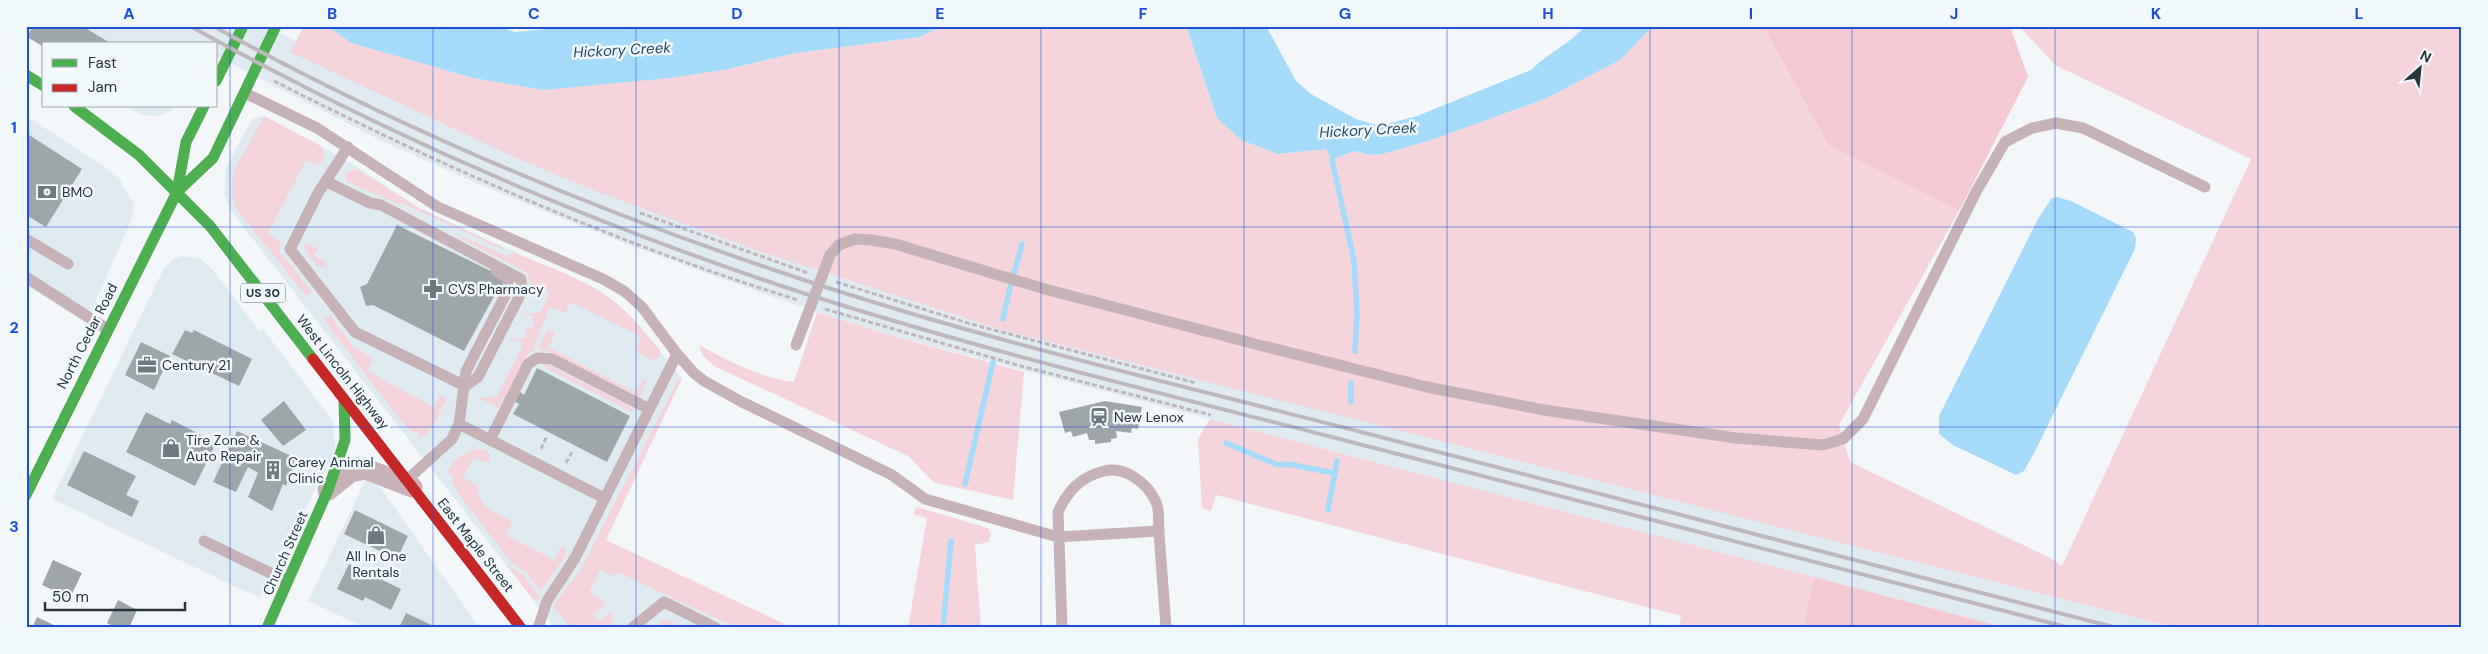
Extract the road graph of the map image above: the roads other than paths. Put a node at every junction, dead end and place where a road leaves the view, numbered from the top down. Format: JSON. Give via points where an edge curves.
{"nodes":[{"id":1,"x":243,"y":26,"type":"edge"},
{"id":2,"x":276,"y":26,"type":"edge"},
{"id":3,"x":26,"y":75,"type":"edge"},
{"id":4,"x":218,"y":77,"type":"edge"},
{"id":5,"x":42,"y":85,"type":"edge"},
{"id":6,"x":245,"y":93,"type":"junction"},
{"id":7,"x":77,"y":108,"type":"edge"},
{"id":8,"x":203,"y":108,"type":"edge"},
{"id":9,"x":348,"y":147,"type":"junction"},
{"id":10,"x":327,"y":182,"type":"junction"},
{"id":11,"x":2205,"y":187,"type":"dead end"},
{"id":12,"x":177,"y":192,"type":"junction"},
{"id":13,"x":26,"y":239,"type":"edge"},
{"id":14,"x":68,"y":264,"type":"dead end"},
{"id":15,"x":26,"y":277,"type":"edge"},
{"id":16,"x":107,"y":329,"type":"junction"},
{"id":17,"x":796,"y":345,"type":"dead end"},
{"id":18,"x":677,"y":354,"type":"junction"},
{"id":19,"x":466,"y":386,"type":"junction"},
{"id":20,"x":344,"y":399,"type":"junction"},
{"id":21,"x":649,"y":409,"type":"junction"},
{"id":22,"x":460,"y":424,"type":"junction"},
{"id":23,"x":490,"y":440,"type":"junction"},
{"id":24,"x":28,"y":483,"type":"edge"},
{"id":25,"x":410,"y":484,"type":"junction"},
{"id":26,"x":328,"y":490,"type":"junction"},
{"id":27,"x":604,"y":498,"type":"junction"},
{"id":28,"x":1158,"y":531,"type":"junction"},
{"id":29,"x":1058,"y":537,"type":"junction"},
{"id":30,"x":204,"y":541,"type":"dead end"},
{"id":31,"x":289,"y":582,"type":"junction"},
{"id":32,"x":268,"y":628,"type":"edge"},
{"id":33,"x":521,"y":628,"type":"edge"},
{"id":34,"x":538,"y":628,"type":"edge"},
{"id":35,"x":632,"y":628,"type":"edge"},
{"id":36,"x":716,"y":628,"type":"edge"},
{"id":37,"x":1062,"y":628,"type":"edge"},
{"id":38,"x":1166,"y":628,"type":"edge"}],
"edges":[{"from":1,"to":4,"type":"main road"},
{"from":2,"to":6,"type":"main road","name":"North Cedar Road"},
{"from":3,"to":5,"type":"main road"},
{"from":6,"to":9,"type":"lane"},
{"from":6,"to":12,"type":"main road","name":"North Cedar Road","via":[[213,158]]},
{"from":7,"to":12,"type":"main road","number":"US 30","via":[[139,155]]},
{"from":8,"to":12,"type":"main road","name":"North Cedar Road","via":[[186,142]]},
{"from":9,"to":10,"type":"lane"},
{"from":9,"to":18,"type":"lane","via":[[438,207],[624,291],[642,307]]},
{"from":10,"to":19,"type":"lane","via":[[318,193],[290,249],[356,332]]},
{"from":10,"to":19,"type":"lane","via":[[381,205],[518,276],[522,284],[519,297],[478,377]]},
{"from":11,"to":17,"type":"lane","via":[[2083,128],[2056,123],[2032,128],[2005,142],[1976,192],[1863,419],[1843,439],[1823,445],[1736,438],[1544,410],[1427,387],[1054,291],[951,259],[872,240],[855,239],[839,245],[830,255]]},
{"from":12,"to":16,"type":"main road","name":"North Cedar Road"},
{"from":12,"to":20,"type":"main road","name":"West Lincoln Highway","number":"US 30","via":[[210,226]]},
{"from":13,"to":14,"type":"lane"},
{"from":15,"to":16,"type":"lane"},
{"from":16,"to":24,"type":"main road","name":"North Cedar Road"},
{"from":18,"to":21,"type":"lane"},
{"from":18,"to":29,"type":"lane","via":[[704,381],[892,475],[924,499]]},
{"from":19,"to":22,"type":"lane"},
{"from":20,"to":25,"type":"main road","name":"West Lincoln Highway","number":"US 30"},
{"from":20,"to":26,"type":"main road","name":"Church Street","via":[[345,440]]},
{"from":21,"to":23,"type":"lane","via":[[552,359],[537,358],[528,364]]},
{"from":21,"to":27,"type":"lane"},
{"from":22,"to":23,"type":"lane"},
{"from":22,"to":25,"type":"lane","via":[[452,439]]},
{"from":23,"to":27,"type":"lane"},
{"from":25,"to":26,"type":"street","via":[[366,469],[350,472]]},
{"from":25,"to":33,"type":"main road","name":"East Maple Street","number":"US 30"},
{"from":26,"to":31,"type":"main road","name":"Church Street"},
{"from":27,"to":34,"type":"lane","via":[[570,566],[553,589]]},
{"from":28,"to":29,"type":"lane"},
{"from":28,"to":29,"type":"lane","via":[[1157,503],[1143,484],[1128,473],[1109,470],[1090,474],[1064,499],[1058,512]]},
{"from":28,"to":38,"type":"lane"},
{"from":29,"to":37,"type":"lane"},
{"from":30,"to":31,"type":"lane"},
{"from":31,"to":32,"type":"main road","name":"Church Street"},
{"from":35,"to":36,"type":"lane","via":[[664,602]]}]}
